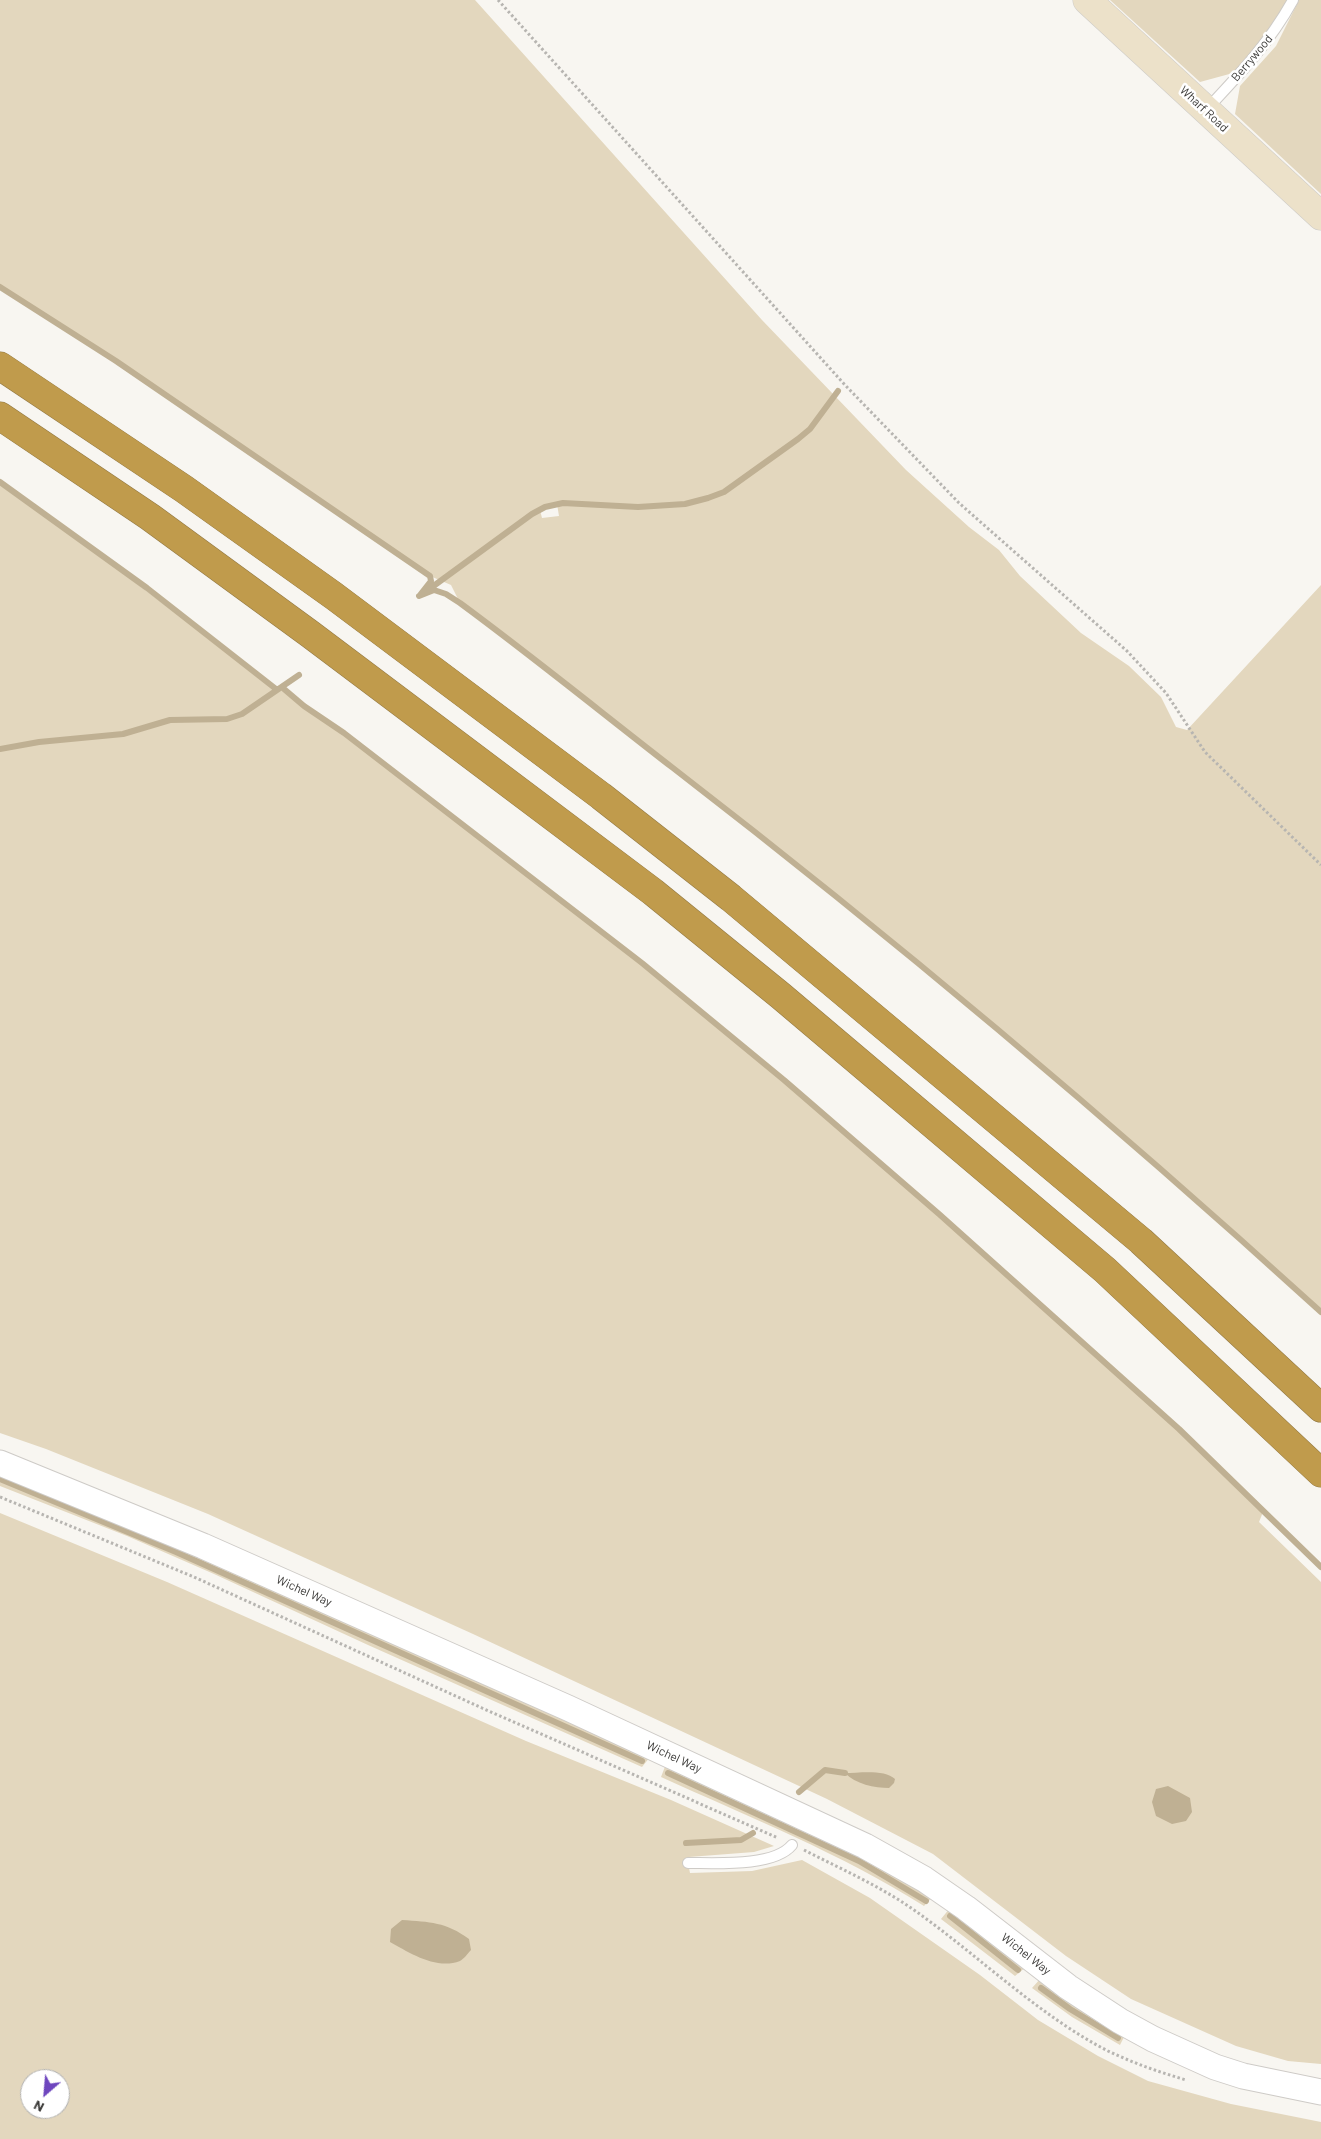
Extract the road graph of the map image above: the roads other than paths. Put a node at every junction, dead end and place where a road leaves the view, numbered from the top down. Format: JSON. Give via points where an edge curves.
{"nodes":[{"id":1,"x":1087,"y":0,"type":"edge"},
{"id":2,"x":1292,"y":0,"type":"edge"},
{"id":3,"x":1205,"y":111,"type":"junction"},
{"id":4,"x":1321,"y":216,"type":"edge"},
{"id":5,"x":0,"y":366,"type":"edge"},
{"id":6,"x":0,"y":416,"type":"edge"},
{"id":7,"x":1321,"y":1408,"type":"edge"},
{"id":8,"x":0,"y":1463,"type":"edge"},
{"id":9,"x":1321,"y":1473,"type":"edge"},
{"id":10,"x":792,"y":1845,"type":"road end"},
{"id":11,"x":688,"y":1863,"type":"dead end"},
{"id":12,"x":1321,"y":2092,"type":"edge"}],
"edges":[{"from":1,"to":3,"type":"main road","name":"Wharf Road"},
{"from":2,"to":3,"type":"lane","name":"Berrywood","via":[[1265,45]]},
{"from":3,"to":4,"type":"main road","name":"Wharf Road"},
{"from":5,"to":7,"type":"highway","via":[[184,489],[334,596],[594,790],[731,898],[1141,1241]]},
{"from":6,"to":9,"type":"highway","via":[[150,517],[653,892],[1105,1270]]},
{"from":8,"to":12,"type":"street","name":"Wichel Way","via":[[203,1546],[568,1708],[865,1846],[959,1903],[1068,1987],[1120,2021],[1215,2067]]},
{"from":10,"to":11,"type":"lane","via":[[781,1855],[745,1862]]}]}
